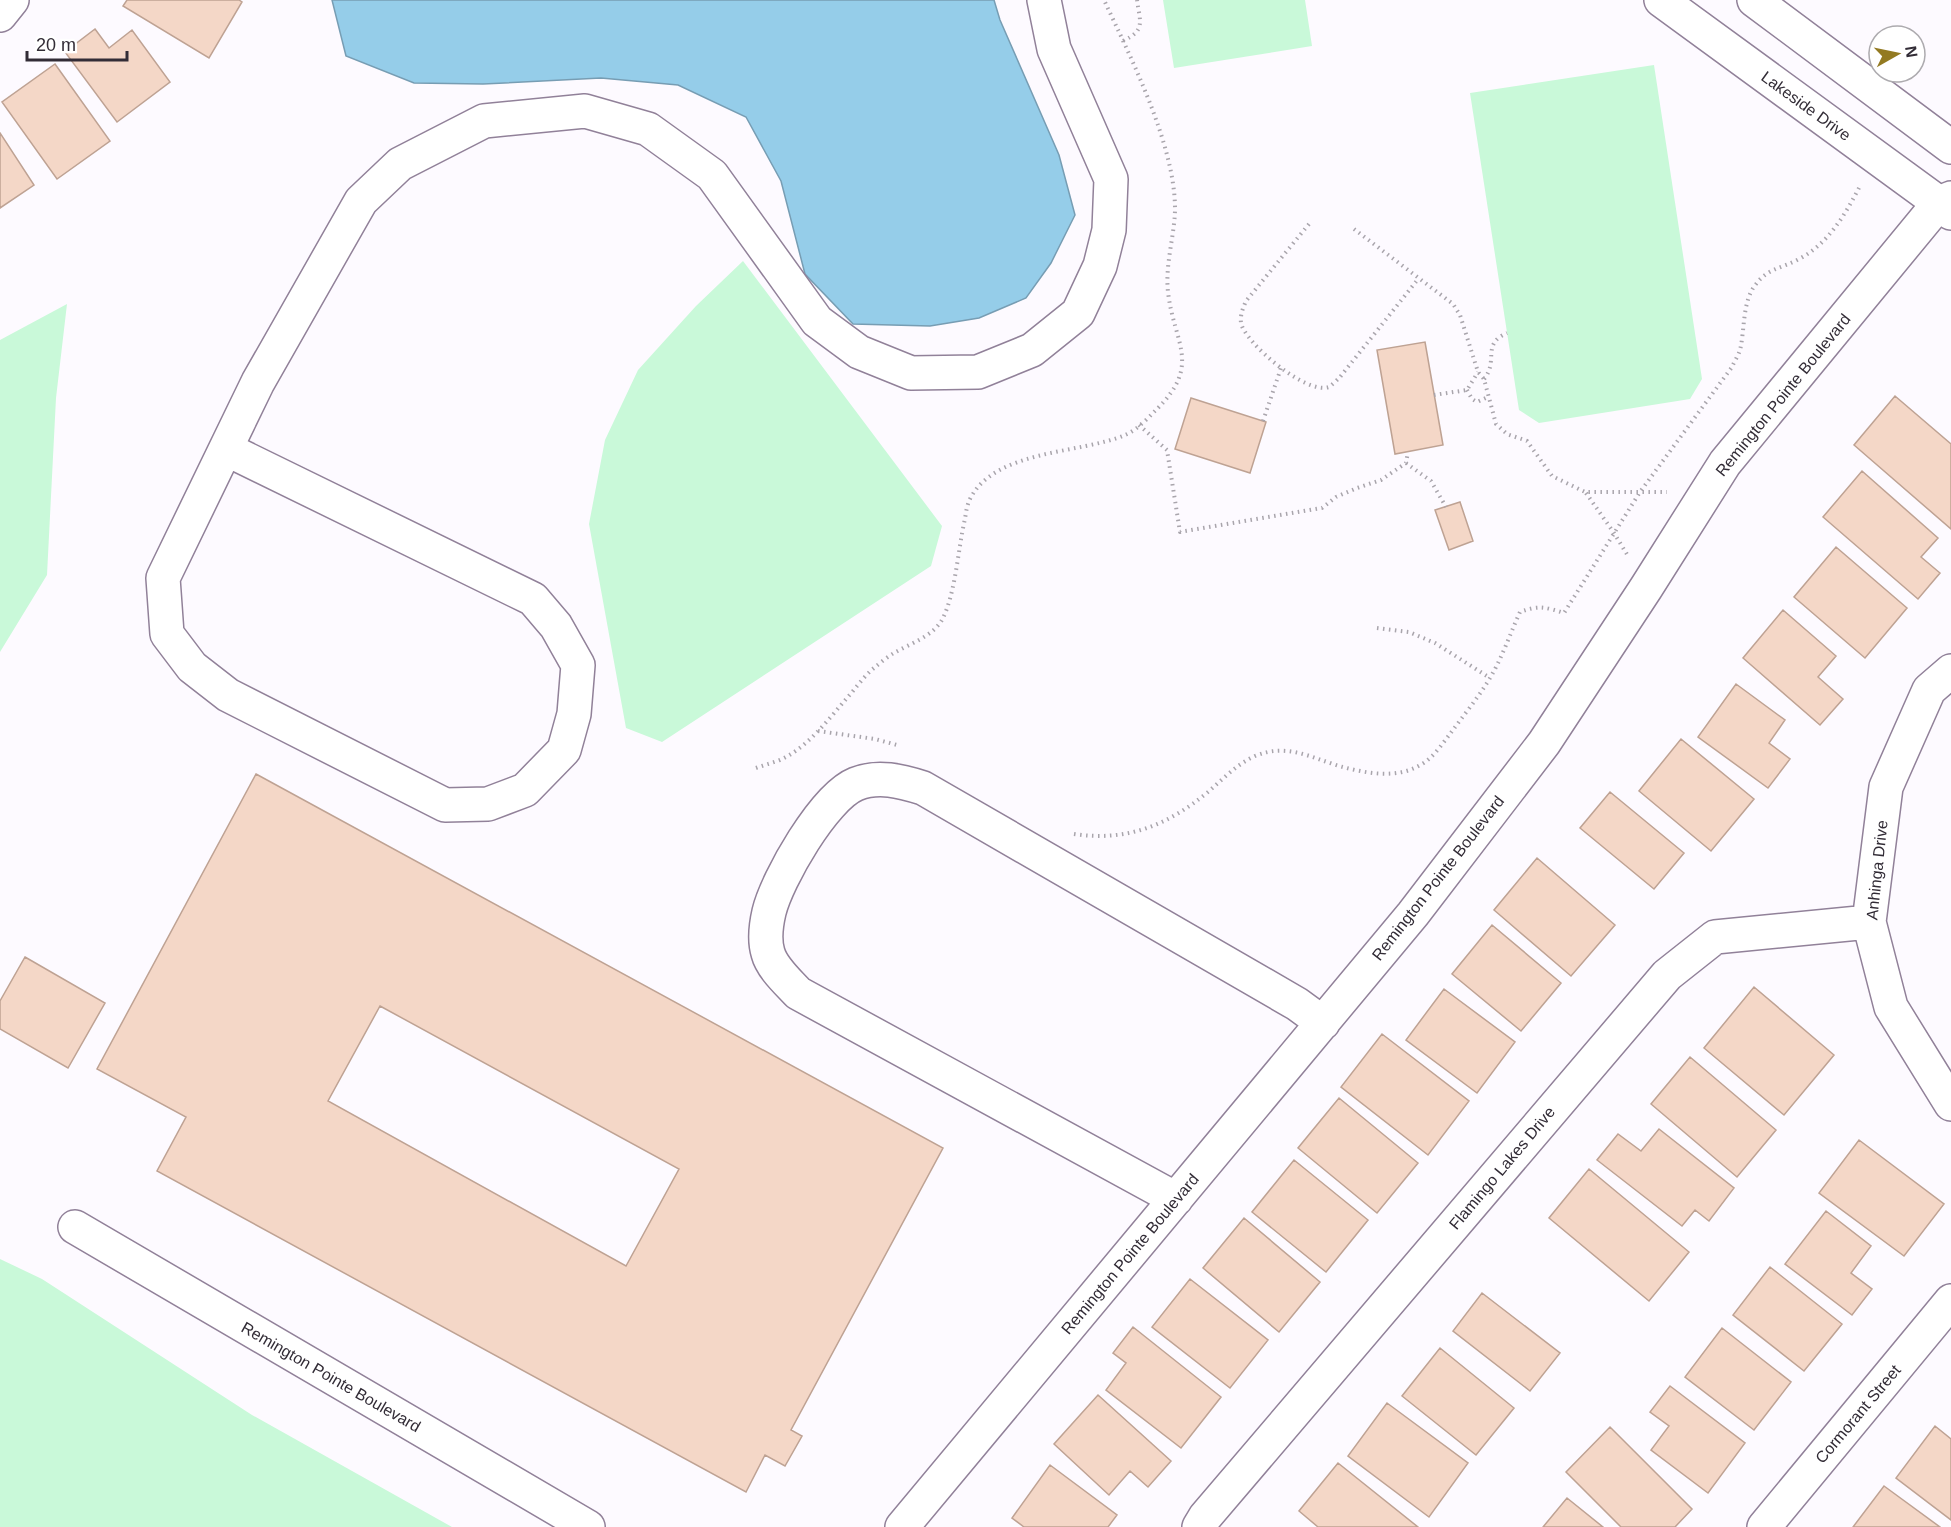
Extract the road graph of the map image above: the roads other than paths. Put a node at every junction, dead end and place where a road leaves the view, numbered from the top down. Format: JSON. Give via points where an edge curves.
{"nodes":[{"id":1,"x":12,"y":0,"type":"edge"},
{"id":2,"x":1044,"y":0,"type":"edge"},
{"id":3,"x":1660,"y":0,"type":"edge"},
{"id":4,"x":1754,"y":0,"type":"edge"},
{"id":5,"x":0,"y":15,"type":"edge"},
{"id":6,"x":1947,"y":137,"type":"edge"},
{"id":7,"x":1947,"y":205,"type":"edge"},
{"id":8,"x":226,"y":449,"type":"junction"},
{"id":9,"x":1951,"y":671,"type":"edge"},
{"id":10,"x":1869,"y":922,"type":"junction"},
{"id":11,"x":1323,"y":1023,"type":"junction"},
{"id":12,"x":1951,"y":1104,"type":"edge"},
{"id":13,"x":1176,"y":1199,"type":"junction"},
{"id":14,"x":75,"y":1227,"type":"dead end"},
{"id":15,"x":1951,"y":1301,"type":"edge"},
{"id":16,"x":588,"y":1527,"type":"edge"},
{"id":17,"x":902,"y":1527,"type":"edge"},
{"id":18,"x":1199,"y":1527,"type":"edge"},
{"id":19,"x":1764,"y":1527,"type":"edge"}],
"edges":[{"from":1,"to":5,"type":"street"},
{"from":2,"to":8,"type":"street","via":[[1054,49],[1111,179],[1109,230],[1100,266],[1078,313],[1032,350],[978,372],[911,374],[859,352],[817,321],[712,175],[648,129],[585,111],[484,121],[400,164],[361,201],[258,382]]},
{"from":3,"to":7,"type":"street","name":"Lakeside Drive"},
{"from":4,"to":6,"type":"street"},
{"from":6,"to":7,"type":"street"},
{"from":7,"to":11,"type":"street","name":"Remington Pointe Boulevard","via":[[1725,464],[1544,743],[1413,914]]},
{"from":8,"to":8,"type":"street","via":[[163,578],[167,634],[192,668],[228,695],[445,805],[488,804],[525,790],[564,750],[574,714],[578,665],[556,626],[533,599]]},
{"from":9,"to":10,"type":"street","name":"Anhinga Drive","via":[[1929,690],[1886,787]]},
{"from":10,"to":12,"type":"street","name":"Anhinga Drive","via":[[1892,1007]]},
{"from":10,"to":18,"type":"street","name":"Flamingo Lakes Drive","via":[[1715,938],[1667,975]]},
{"from":11,"to":13,"type":"street","name":"Remington Pointe Boulevard"},
{"from":11,"to":13,"type":"street","via":[[1297,1004],[923,788],[903,781],[874,779],[854,785],[807,832],[769,910],[765,938],[768,955],[798,993]]},
{"from":13,"to":17,"type":"street","name":"Remington Pointe Boulevard"},
{"from":14,"to":16,"type":"street","name":"Remington Pointe Boulevard"},
{"from":15,"to":19,"type":"street","name":"Cormorant Street"}]}
